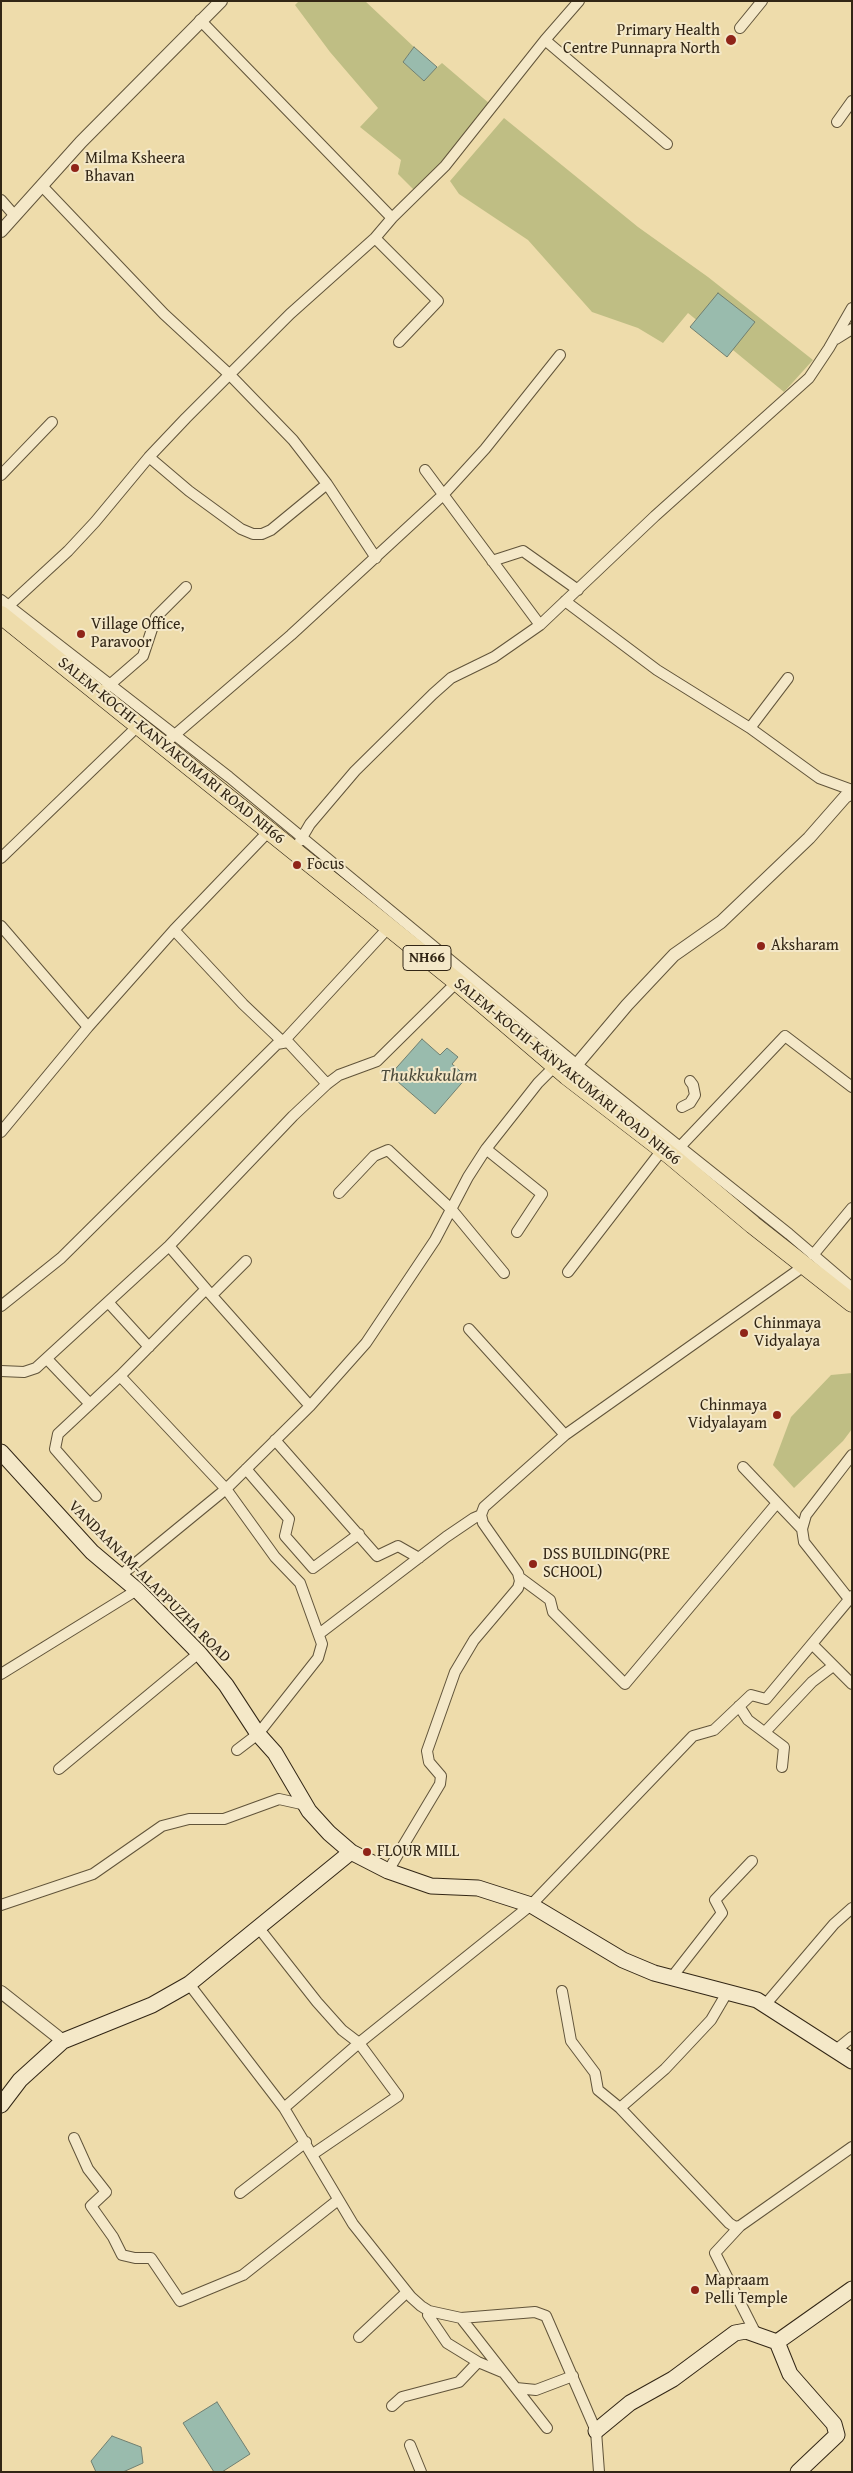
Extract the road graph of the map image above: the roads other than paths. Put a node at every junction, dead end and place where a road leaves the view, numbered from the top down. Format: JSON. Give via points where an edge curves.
{"nodes":[{"id":1,"x":221,"y":1,"type":"edge"},
{"id":2,"x":579,"y":1,"type":"edge"},
{"id":3,"x":762,"y":1,"type":"edge"},
{"id":4,"x":200,"y":20,"type":"junction"},
{"id":5,"x":740,"y":28,"type":"dead end"},
{"id":6,"x":545,"y":40,"type":"junction"},
{"id":7,"x":852,"y":101,"type":"edge"},
{"id":8,"x":837,"y":122,"type":"dead end"},
{"id":9,"x":667,"y":144,"type":"dead end"},
{"id":10,"x":42,"y":186,"type":"junction"},
{"id":11,"x":1,"y":200,"type":"edge"},
{"id":12,"x":15,"y":216,"type":"junction"},
{"id":13,"x":392,"y":218,"type":"junction"},
{"id":14,"x":1,"y":231,"type":"edge"},
{"id":15,"x":374,"y":238,"type":"junction"},
{"id":16,"x":852,"y":308,"type":"edge"},
{"id":17,"x":852,"y":329,"type":"edge"},
{"id":18,"x":833,"y":341,"type":"junction"},
{"id":19,"x":400,"y":342,"type":"dead end"},
{"id":20,"x":560,"y":355,"type":"dead end"},
{"id":21,"x":230,"y":375,"type":"junction"},
{"id":22,"x":52,"y":422,"type":"dead end"},
{"id":23,"x":149,"y":457,"type":"junction"},
{"id":24,"x":425,"y":470,"type":"dead end"},
{"id":25,"x":1,"y":475,"type":"edge"},
{"id":26,"x":327,"y":484,"type":"junction"},
{"id":27,"x":442,"y":496,"type":"junction"},
{"id":28,"x":376,"y":558,"type":"junction"},
{"id":29,"x":492,"y":561,"type":"junction"},
{"id":30,"x":186,"y":587,"type":"dead end"},
{"id":31,"x":578,"y":590,"type":"junction"},
{"id":32,"x":565,"y":601,"type":"junction"},
{"id":33,"x":3,"y":608,"type":"edge"},
{"id":34,"x":540,"y":625,"type":"junction"},
{"id":35,"x":788,"y":678,"type":"dead end"},
{"id":36,"x":105,"y":689,"type":"junction"},
{"id":37,"x":139,"y":725,"type":"junction"},
{"id":38,"x":750,"y":728,"type":"junction"},
{"id":39,"x":169,"y":740,"type":"junction"},
{"id":40,"x":852,"y":791,"type":"edge"},
{"id":41,"x":268,"y":832,"type":"junction"},
{"id":42,"x":298,"y":843,"type":"junction"},
{"id":43,"x":1,"y":858,"type":"edge"},
{"id":44,"x":1,"y":926,"type":"edge"},
{"id":45,"x":389,"y":927,"type":"junction"},
{"id":46,"x":174,"y":930,"type":"junction"},
{"id":47,"x":457,"y":982,"type":"junction"},
{"id":48,"x":88,"y":1027,"type":"junction"},
{"id":49,"x":283,"y":1042,"type":"junction"},
{"id":50,"x":566,"y":1069,"type":"junction"},
{"id":51,"x":690,"y":1081,"type":"dead end"},
{"id":52,"x":327,"y":1084,"type":"junction"},
{"id":53,"x":852,"y":1087,"type":"edge"},
{"id":54,"x":682,"y":1107,"type":"dead end"},
{"id":55,"x":1,"y":1132,"type":"edge"},
{"id":56,"x":486,"y":1149,"type":"junction"},
{"id":57,"x":671,"y":1151,"type":"junction"},
{"id":58,"x":339,"y":1193,"type":"dead end"},
{"id":59,"x":852,"y":1208,"type":"edge"},
{"id":60,"x":452,"y":1210,"type":"junction"},
{"id":61,"x":517,"y":1232,"type":"dead end"},
{"id":62,"x":169,"y":1246,"type":"junction"},
{"id":63,"x":808,"y":1260,"type":"junction"},
{"id":64,"x":246,"y":1261,"type":"dead end"},
{"id":65,"x":568,"y":1272,"type":"dead end"},
{"id":66,"x":504,"y":1273,"type":"dead end"},
{"id":67,"x":852,"y":1288,"type":"edge"},
{"id":68,"x":209,"y":1292,"type":"junction"},
{"id":69,"x":108,"y":1302,"type":"junction"},
{"id":70,"x":852,"y":1303,"type":"edge"},
{"id":71,"x":1,"y":1306,"type":"edge"},
{"id":72,"x":469,"y":1328,"type":"dead end"},
{"id":73,"x":150,"y":1347,"type":"junction"},
{"id":74,"x":47,"y":1359,"type":"junction"},
{"id":75,"x":1,"y":1372,"type":"edge"},
{"id":76,"x":120,"y":1376,"type":"junction"},
{"id":77,"x":90,"y":1404,"type":"junction"},
{"id":78,"x":310,"y":1406,"type":"junction"},
{"id":79,"x":565,"y":1435,"type":"junction"},
{"id":80,"x":275,"y":1440,"type":"junction"},
{"id":81,"x":1,"y":1452,"type":"edge"},
{"id":82,"x":852,"y":1455,"type":"edge"},
{"id":83,"x":743,"y":1467,"type":"dead end"},
{"id":84,"x":246,"y":1469,"type":"junction"},
{"id":85,"x":226,"y":1489,"type":"junction"},
{"id":86,"x":96,"y":1496,"type":"dead end"},
{"id":87,"x":777,"y":1502,"type":"junction"},
{"id":88,"x":481,"y":1515,"type":"junction"},
{"id":89,"x":802,"y":1530,"type":"junction"},
{"id":90,"x":359,"y":1534,"type":"junction"},
{"id":91,"x":419,"y":1558,"type":"junction"},
{"id":92,"x":121,"y":1575,"type":"junction"},
{"id":93,"x":519,"y":1577,"type":"junction"},
{"id":94,"x":137,"y":1590,"type":"junction"},
{"id":95,"x":850,"y":1598,"type":"edge"},
{"id":96,"x":319,"y":1634,"type":"junction"},
{"id":97,"x":812,"y":1644,"type":"junction"},
{"id":98,"x":199,"y":1653,"type":"junction"},
{"id":99,"x":833,"y":1666,"type":"junction"},
{"id":100,"x":1,"y":1674,"type":"edge"},
{"id":101,"x":852,"y":1684,"type":"edge"},
{"id":102,"x":739,"y":1706,"type":"junction"},
{"id":103,"x":765,"y":1732,"type":"junction"},
{"id":104,"x":258,"y":1734,"type":"junction"},
{"id":105,"x":237,"y":1750,"type":"dead end"},
{"id":106,"x":782,"y":1767,"type":"dead end"},
{"id":107,"x":59,"y":1769,"type":"dead end"},
{"id":108,"x":306,"y":1805,"type":"junction"},
{"id":109,"x":351,"y":1852,"type":"junction"},
{"id":110,"x":752,"y":1861,"type":"dead end"},
{"id":111,"x":388,"y":1871,"type":"junction"},
{"id":112,"x":1,"y":1905,"type":"edge"},
{"id":113,"x":531,"y":1905,"type":"junction"},
{"id":114,"x":852,"y":1908,"type":"edge"},
{"id":115,"x":258,"y":1927,"type":"junction"},
{"id":116,"x":672,"y":1977,"type":"junction"},
{"id":117,"x":189,"y":1984,"type":"junction"},
{"id":118,"x":562,"y":1991,"type":"dead end"},
{"id":119,"x":728,"y":1991,"type":"junction"},
{"id":120,"x":1,"y":1992,"type":"edge"},
{"id":121,"x":765,"y":2005,"type":"junction"},
{"id":122,"x":852,"y":2037,"type":"edge"},
{"id":123,"x":63,"y":2041,"type":"junction"},
{"id":124,"x":359,"y":2043,"type":"junction"},
{"id":125,"x":836,"y":2050,"type":"junction"},
{"id":126,"x":852,"y":2061,"type":"edge"},
{"id":127,"x":1,"y":2105,"type":"edge"},
{"id":128,"x":284,"y":2108,"type":"junction"},
{"id":129,"x":620,"y":2108,"type":"junction"},
{"id":130,"x":74,"y":2138,"type":"dead end"},
{"id":131,"x":306,"y":2142,"type":"junction"},
{"id":132,"x":852,"y":2147,"type":"edge"},
{"id":133,"x":313,"y":2154,"type":"junction"},
{"id":134,"x":240,"y":2193,"type":"dead end"},
{"id":135,"x":338,"y":2200,"type":"junction"},
{"id":136,"x":740,"y":2226,"type":"junction"},
{"id":137,"x":852,"y":2289,"type":"edge"},
{"id":138,"x":407,"y":2292,"type":"junction"},
{"id":139,"x":429,"y":2311,"type":"junction"},
{"id":140,"x":460,"y":2318,"type":"junction"},
{"id":141,"x":756,"y":2334,"type":"junction"},
{"id":142,"x":359,"y":2337,"type":"dead end"},
{"id":143,"x":777,"y":2342,"type":"junction"},
{"id":144,"x":478,"y":2362,"type":"junction"},
{"id":145,"x":503,"y":2372,"type":"junction"},
{"id":146,"x":573,"y":2376,"type":"junction"},
{"id":147,"x":516,"y":2388,"type":"junction"},
{"id":148,"x":392,"y":2406,"type":"dead end"},
{"id":149,"x":547,"y":2428,"type":"dead end"},
{"id":150,"x":596,"y":2431,"type":"junction"},
{"id":151,"x":410,"y":2445,"type":"dead end"},
{"id":152,"x":422,"y":2472,"type":"edge"},
{"id":153,"x":599,"y":2472,"type":"edge"},
{"id":154,"x":798,"y":2472,"type":"edge"}],
"edges":[{"from":1,"to":4,"type":"street"},
{"from":2,"to":6,"type":"street"},
{"from":3,"to":5,"type":"street"},
{"from":4,"to":10,"type":"street"},
{"from":4,"to":13,"type":"street"},
{"from":6,"to":9,"type":"street"},
{"from":6,"to":13,"type":"street","via":[[445,166]]},
{"from":7,"to":8,"type":"street"},
{"from":10,"to":12,"type":"street"},
{"from":10,"to":21,"type":"street","via":[[164,314]]},
{"from":11,"to":12,"type":"street"},
{"from":12,"to":14,"type":"street"},
{"from":13,"to":15,"type":"street"},
{"from":15,"to":19,"type":"street","via":[[438,301]]},
{"from":15,"to":21,"type":"street","via":[[290,314]]},
{"from":16,"to":18,"type":"street"},
{"from":17,"to":18,"type":"street"},
{"from":18,"to":31,"type":"street","via":[[809,378]]},
{"from":20,"to":27,"type":"street","via":[[486,449]]},
{"from":21,"to":23,"type":"street"},
{"from":21,"to":26,"type":"street","via":[[293,440]]},
{"from":22,"to":25,"type":"street"},
{"from":23,"to":26,"type":"street","via":[[189,491],[241,529],[253,534],[271,530]]},
{"from":23,"to":33,"type":"street","via":[[68,551]]},
{"from":24,"to":27,"type":"street"},
{"from":26,"to":28,"type":"street"},
{"from":27,"to":28,"type":"street"},
{"from":27,"to":29,"type":"street"},
{"from":28,"to":39,"type":"street"},
{"from":29,"to":31,"type":"street","via":[[523,551]]},
{"from":29,"to":34,"type":"street"},
{"from":30,"to":36,"type":"street","via":[[156,617],[143,656]]},
{"from":31,"to":32,"type":"street"},
{"from":32,"to":34,"type":"street"},
{"from":32,"to":38,"type":"street","via":[[658,670]]},
{"from":33,"to":36,"type":"highway","name":"SALEM-KOCHI-KANYAKUMARI ROAD NH66","number":"NH66"},
{"from":34,"to":42,"type":"street","via":[[494,657],[451,678],[432,694],[355,771]]},
{"from":35,"to":38,"type":"street"},
{"from":36,"to":37,"type":"highway","name":"SALEM-KOCHI-KANYAKUMARI ROAD NH66","number":"NH66"},
{"from":36,"to":39,"type":"street"},
{"from":37,"to":39,"type":"highway","name":"SALEM-KOCHI-KANYAKUMARI ROAD NH66","number":"NH66"},
{"from":37,"to":43,"type":"street"},
{"from":38,"to":40,"type":"street","via":[[819,778]]},
{"from":39,"to":41,"type":"highway","name":"SALEM-KOCHI-KANYAKUMARI ROAD NH66","number":"NH66"},
{"from":39,"to":42,"type":"street"},
{"from":40,"to":50,"type":"street","via":[[809,838],[721,922],[674,955]]},
{"from":41,"to":42,"type":"highway","name":"SALEM-KOCHI-KANYAKUMARI ROAD NH66","number":"NH66"},
{"from":41,"to":46,"type":"street"},
{"from":42,"to":45,"type":"highway","name":"SALEM-KOCHI-KANYAKUMARI ROAD NH66","number":"NH66"},
{"from":42,"to":50,"type":"street"},
{"from":44,"to":48,"type":"street"},
{"from":45,"to":47,"type":"highway","name":"SALEM-KOCHI-KANYAKUMARI ROAD NH66","number":"NH66"},
{"from":45,"to":49,"type":"street"},
{"from":46,"to":48,"type":"street"},
{"from":46,"to":49,"type":"street"},
{"from":47,"to":50,"type":"highway","name":"SALEM-KOCHI-KANYAKUMARI ROAD NH66","number":"NH66"},
{"from":47,"to":52,"type":"street","via":[[377,1061]]},
{"from":48,"to":55,"type":"street"},
{"from":49,"to":52,"type":"street","via":[[288,1042]]},
{"from":49,"to":71,"type":"street","via":[[277,1044],[61,1258]]},
{"from":50,"to":56,"type":"street","via":[[538,1083]]},
{"from":50,"to":57,"type":"highway","name":"SALEM-KOCHI-KANYAKUMARI ROAD NH66","number":"NH66"},
{"from":51,"to":54,"type":"street","via":[[695,1095]]},
{"from":52,"to":62,"type":"street"},
{"from":53,"to":57,"type":"street","via":[[785,1036]]},
{"from":56,"to":60,"type":"street"},
{"from":56,"to":61,"type":"street","via":[[542,1194]]},
{"from":57,"to":63,"type":"highway","name":"SALEM-KOCHI-KANYAKUMARI ROAD NH66","number":"NH66"},
{"from":57,"to":65,"type":"street"},
{"from":58,"to":60,"type":"street","via":[[374,1156],[388,1150]]},
{"from":59,"to":63,"type":"street"},
{"from":60,"to":66,"type":"street"},
{"from":60,"to":78,"type":"street","via":[[366,1343]]},
{"from":62,"to":68,"type":"street"},
{"from":62,"to":69,"type":"street"},
{"from":63,"to":67,"type":"street"},
{"from":63,"to":70,"type":"highway","name":"SALEM-KOCHI-KANYAKUMARI ROAD NH66","number":"NH66"},
{"from":63,"to":79,"type":"street"},
{"from":64,"to":68,"type":"street"},
{"from":68,"to":73,"type":"street"},
{"from":68,"to":78,"type":"street"},
{"from":69,"to":73,"type":"street"},
{"from":69,"to":74,"type":"street"},
{"from":72,"to":79,"type":"street"},
{"from":73,"to":76,"type":"street"},
{"from":74,"to":75,"type":"street","via":[[32,1371]]},
{"from":74,"to":77,"type":"street"},
{"from":76,"to":77,"type":"street"},
{"from":76,"to":85,"type":"street"},
{"from":77,"to":86,"type":"street","via":[[58,1434],[55,1449]]},
{"from":78,"to":80,"type":"street"},
{"from":79,"to":88,"type":"street","via":[[484,1507]]},
{"from":80,"to":84,"type":"street"},
{"from":80,"to":90,"type":"street"},
{"from":81,"to":92,"type":"main road","name":"VANDAANAM-ALAPPUZHA ROAD","via":[[86,1545]]},
{"from":82,"to":89,"type":"street","via":[[806,1515]]},
{"from":83,"to":87,"type":"street"},
{"from":84,"to":85,"type":"street"},
{"from":84,"to":90,"type":"street","via":[[289,1519],[285,1536],[313,1568]]},
{"from":85,"to":92,"type":"street"},
{"from":85,"to":96,"type":"street","via":[[275,1556],[300,1583]]},
{"from":87,"to":89,"type":"street"},
{"from":87,"to":93,"type":"street","via":[[625,1684],[552,1612],[550,1600]]},
{"from":88,"to":91,"type":"street"},
{"from":88,"to":93,"type":"street"},
{"from":89,"to":95,"type":"street","via":[[804,1542]]},
{"from":90,"to":91,"type":"street","via":[[378,1556],[398,1546]]},
{"from":91,"to":96,"type":"street"},
{"from":92,"to":94,"type":"main road","name":"VANDAANAM-ALAPPUZHA ROAD"},
{"from":93,"to":111,"type":"street","via":[[518,1588],[474,1640],[455,1672],[428,1751],[429,1762],[441,1776],[440,1784]]},
{"from":94,"to":98,"type":"main road","name":"VANDAANAM-ALAPPUZHA ROAD"},
{"from":94,"to":100,"type":"street"},
{"from":95,"to":97,"type":"street"},
{"from":96,"to":104,"type":"street","via":[[322,1644],[318,1658]]},
{"from":97,"to":99,"type":"street"},
{"from":97,"to":102,"type":"street","via":[[766,1699],[751,1695]]},
{"from":98,"to":104,"type":"main road","name":"VANDAANAM-ALAPPUZHA ROAD","via":[[226,1685]]},
{"from":98,"to":107,"type":"street"},
{"from":99,"to":101,"type":"street"},
{"from":99,"to":103,"type":"street","via":[[812,1682]]},
{"from":102,"to":103,"type":"street","via":[[748,1720]]},
{"from":102,"to":113,"type":"street","via":[[714,1730],[693,1736]]},
{"from":103,"to":106,"type":"street","via":[[784,1747]]},
{"from":104,"to":105,"type":"street"},
{"from":104,"to":108,"type":"main road","name":"VANDAANAM-ALAPPUZHA ROAD","via":[[276,1753]]},
{"from":108,"to":109,"type":"main road","name":"VANDAANAM-ALAPPUZHA ROAD","via":[[329,1833]]},
{"from":108,"to":112,"type":"street","via":[[279,1799],[224,1819],[189,1819],[162,1826],[93,1874]]},
{"from":109,"to":111,"type":"main road","name":"VANDAANAM-ALAPPUZHA ROAD"},
{"from":109,"to":115,"type":"main road"},
{"from":110,"to":116,"type":"street","via":[[715,1900],[722,1913]]},
{"from":111,"to":113,"type":"main road","name":"VANDAANAM-ALAPPUZHA ROAD","via":[[432,1886],[478,1888]]},
{"from":113,"to":116,"type":"main road","name":"VANDAANAM-ALAPPUZHA ROAD","via":[[623,1960]]},
{"from":113,"to":124,"type":"street"},
{"from":114,"to":121,"type":"street","via":[[834,1924]]},
{"from":115,"to":117,"type":"main road"},
{"from":115,"to":124,"type":"street","via":[[317,2002],[342,2030]]},
{"from":116,"to":119,"type":"main road","name":"VANDAANAM-ALAPPUZHA ROAD"},
{"from":117,"to":123,"type":"main road","via":[[152,2005]]},
{"from":117,"to":128,"type":"street"},
{"from":118,"to":129,"type":"street","via":[[571,2041],[595,2073],[598,2090]]},
{"from":119,"to":121,"type":"main road","name":"VANDAANAM-ALAPPUZHA ROAD"},
{"from":119,"to":129,"type":"street","via":[[711,2020],[665,2070]]},
{"from":120,"to":123,"type":"street"},
{"from":121,"to":125,"type":"main road","name":"VANDAANAM-ALAPPUZHA ROAD"},
{"from":122,"to":125,"type":"street"},
{"from":123,"to":127,"type":"main road","via":[[20,2080]]},
{"from":124,"to":128,"type":"street"},
{"from":124,"to":133,"type":"street","via":[[398,2096]]},
{"from":125,"to":126,"type":"main road","name":"VANDAANAM-ALAPPUZHA ROAD"},
{"from":128,"to":131,"type":"street"},
{"from":129,"to":136,"type":"street","via":[[729,2223]]},
{"from":130,"to":135,"type":"street","via":[[88,2169],[106,2192],[91,2206],[122,2255],[151,2258],[180,2301],[243,2275]]},
{"from":131,"to":133,"type":"street"},
{"from":131,"to":134,"type":"street"},
{"from":132,"to":136,"type":"street"},
{"from":133,"to":135,"type":"street"},
{"from":135,"to":138,"type":"street"},
{"from":136,"to":141,"type":"street","via":[[715,2253]]},
{"from":137,"to":143,"type":"main road"},
{"from":138,"to":139,"type":"street"},
{"from":138,"to":142,"type":"street"},
{"from":139,"to":140,"type":"street"},
{"from":139,"to":144,"type":"street","via":[[428,2315],[447,2344]]},
{"from":140,"to":145,"type":"street"},
{"from":140,"to":146,"type":"street","via":[[541,2313],[549,2321]]},
{"from":141,"to":143,"type":"main road"},
{"from":141,"to":150,"type":"main road","via":[[746,2330],[735,2333]]},
{"from":143,"to":154,"type":"main road","via":[[790,2374],[834,2424],[837,2435]]},
{"from":144,"to":145,"type":"street"},
{"from":144,"to":148,"type":"street","via":[[458,2382],[402,2397]]},
{"from":145,"to":147,"type":"street"},
{"from":146,"to":147,"type":"street","via":[[536,2390]]},
{"from":146,"to":150,"type":"street"},
{"from":147,"to":149,"type":"street"},
{"from":150,"to":153,"type":"street"},
{"from":151,"to":152,"type":"street"}]}
